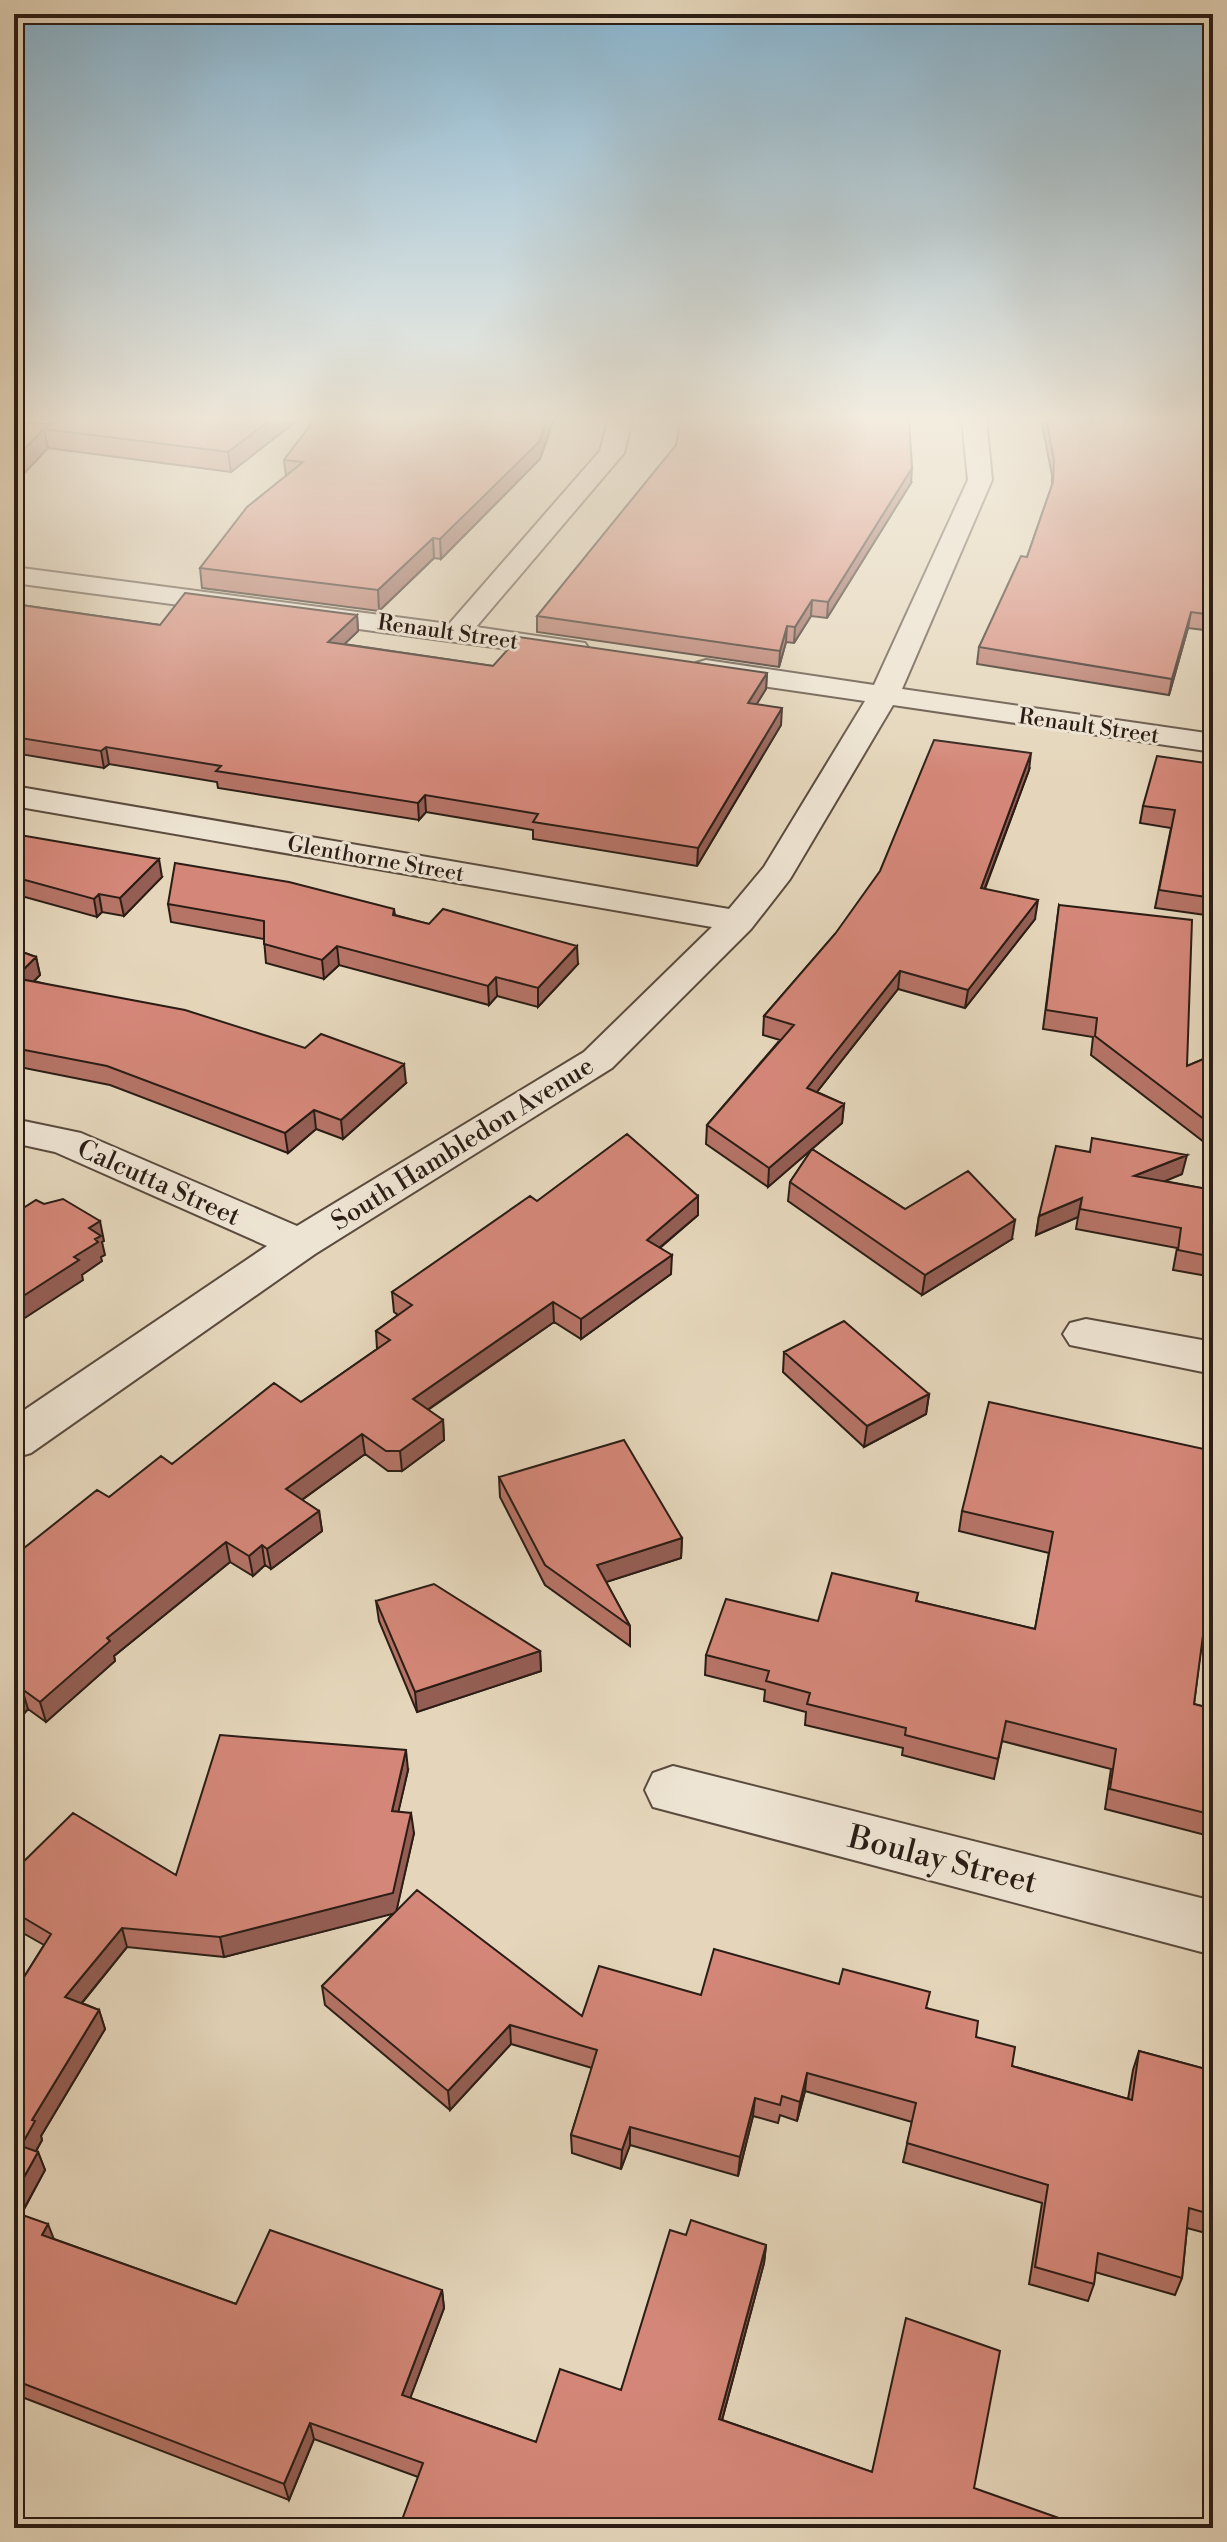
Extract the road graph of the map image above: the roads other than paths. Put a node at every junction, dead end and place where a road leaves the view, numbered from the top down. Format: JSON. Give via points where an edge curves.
{"nodes":[{"id":1,"x":539,"y":538,"type":"edge"},
{"id":2,"x":954,"y":538,"type":"edge"},
{"id":3,"x":14,"y":575,"type":"edge"},
{"id":4,"x":457,"y":632,"type":"junction"},
{"id":5,"x":599,"y":653,"type":"edge"},
{"id":6,"x":678,"y":665,"type":"edge"},
{"id":7,"x":884,"y":695,"type":"junction"},
{"id":8,"x":1213,"y":743,"type":"edge"},
{"id":9,"x":14,"y":796,"type":"edge"},
{"id":10,"x":738,"y":921,"type":"junction"},
{"id":11,"x":14,"y":1131,"type":"edge"},
{"id":12,"x":300,"y":1244,"type":"junction"},
{"id":13,"x":1086,"y":1334,"type":"dead end"},
{"id":14,"x":1213,"y":1358,"type":"edge"},
{"id":15,"x":14,"y":1441,"type":"edge"},
{"id":16,"x":673,"y":1790,"type":"dead end"},
{"id":17,"x":1213,"y":1928,"type":"edge"}],
"edges":[{"from":1,"to":4,"type":"street"},
{"from":2,"to":7,"type":"street","name":"South Hambledon Avenue"},
{"from":3,"to":4,"type":"street","name":"Renault Street"},
{"from":4,"to":5,"type":"street","name":"Renault Street"},
{"from":6,"to":7,"type":"street","name":"Renault Street"},
{"from":7,"to":8,"type":"street","name":"Renault Street"},
{"from":7,"to":10,"type":"street","name":"South Hambledon Avenue","via":[[778,872]]},
{"from":9,"to":10,"type":"street","name":"Glenthorne Street"},
{"from":10,"to":12,"type":"street","name":"South Hambledon Avenue","via":[[598,1060]]},
{"from":11,"to":12,"type":"street","name":"Calcutta Street","via":[[67,1142]]},
{"from":12,"to":15,"type":"street","name":"South Hambledon Avenue"},
{"from":13,"to":14,"type":"street"},
{"from":16,"to":17,"type":"street","name":"Boulay Street"}]}
